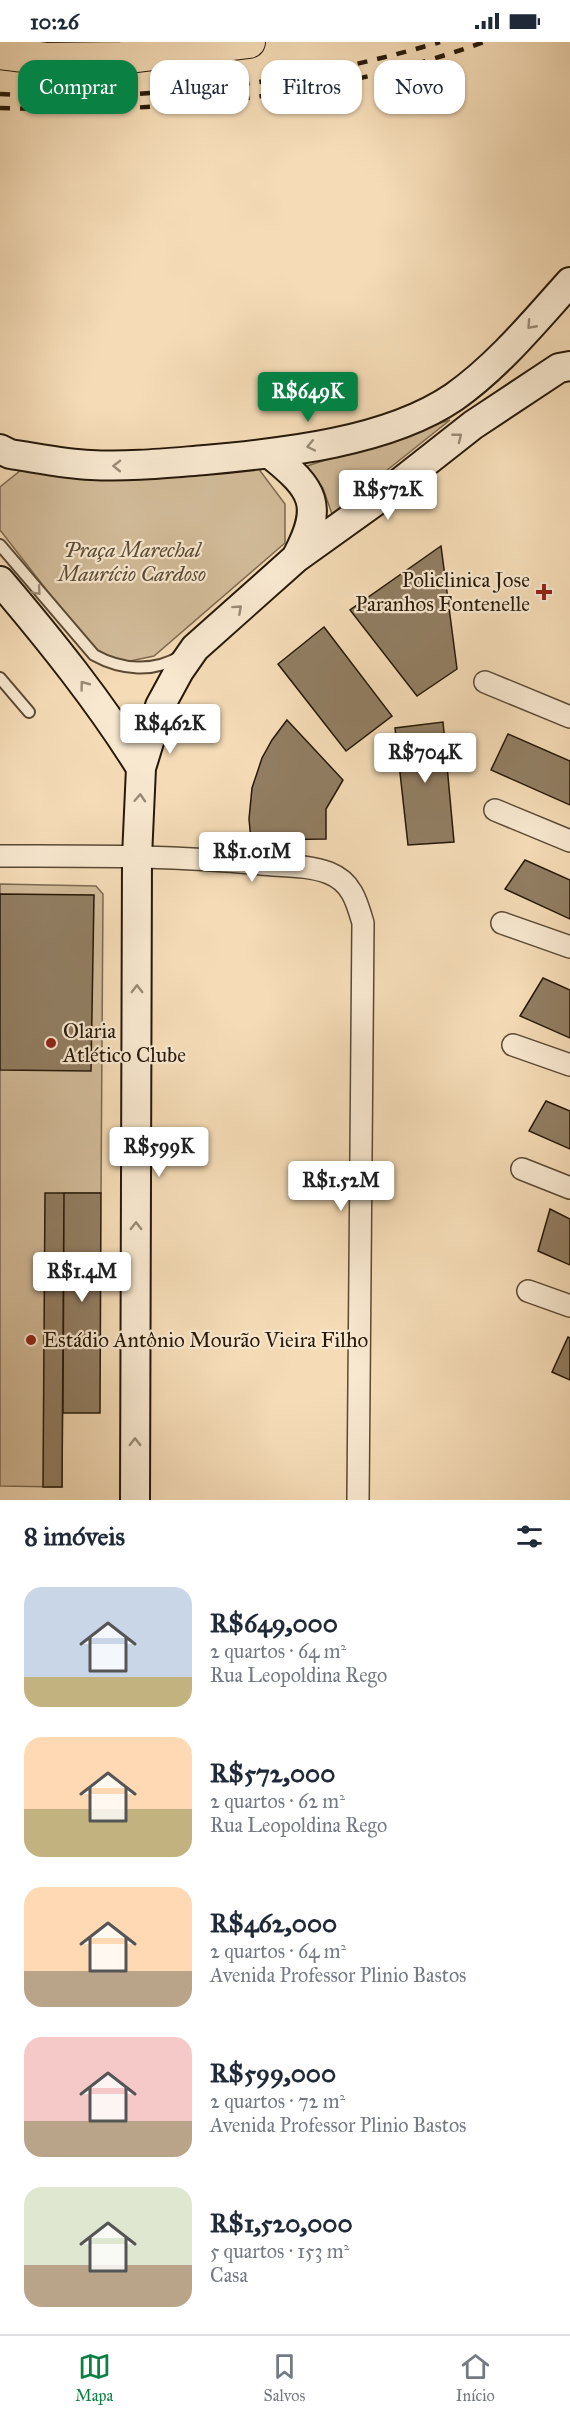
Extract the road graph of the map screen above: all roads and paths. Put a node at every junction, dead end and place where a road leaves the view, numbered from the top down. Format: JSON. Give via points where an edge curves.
{"nodes":[{"id":1,"x":249,"y":42,"type":"edge"},
{"id":2,"x":0,"y":53,"type":"edge"},
{"id":3,"x":570,"y":282,"type":"edge"},
{"id":4,"x":570,"y":366,"type":"edge"},
{"id":5,"x":270,"y":454,"type":"junction"},
{"id":6,"x":5,"y":455,"type":"edge"},
{"id":7,"x":0,"y":545,"type":"edge"},
{"id":8,"x":296,"y":558,"type":"junction"},
{"id":9,"x":0,"y":581,"type":"edge"},
{"id":10,"x":195,"y":648,"type":"junction"},
{"id":11,"x":0,"y":678,"type":"edge"},
{"id":12,"x":485,"y":681,"type":"dead end"},
{"id":13,"x":29,"y":712,"type":"dead end"},
{"id":14,"x":570,"y":717,"type":"edge"},
{"id":15,"x":141,"y":768,"type":"junction"},
{"id":16,"x":495,"y":810,"type":"dead end"},
{"id":17,"x":570,"y":841,"type":"edge"},
{"id":18,"x":0,"y":856,"type":"edge"},
{"id":19,"x":137,"y":857,"type":"junction"},
{"id":20,"x":502,"y":923,"type":"dead end"},
{"id":21,"x":570,"y":947,"type":"edge"},
{"id":22,"x":513,"y":1045,"type":"dead end"},
{"id":23,"x":570,"y":1065,"type":"edge"},
{"id":24,"x":522,"y":1169,"type":"dead end"},
{"id":25,"x":570,"y":1188,"type":"edge"},
{"id":26,"x":528,"y":1291,"type":"dead end"},
{"id":27,"x":570,"y":1306,"type":"edge"},
{"id":28,"x":135,"y":1500,"type":"edge"},
{"id":29,"x":358,"y":1500,"type":"edge"}],
"edges":[{"from":1,"to":2,"type":"main road","via":[[122,58],[47,59]]},
{"from":3,"to":5,"type":"street","one_way":true,"via":[[504,355],[436,407],[384,430]]},
{"from":8,"to":4,"type":"street","one_way":true,"via":[[473,425],[559,368]]},
{"from":5,"to":6,"type":"street","one_way":true,"via":[[138,466],[89,465]]},
{"from":5,"to":8,"type":"street","via":[[298,478],[312,504],[309,533]]},
{"from":7,"to":10,"type":"lane","one_way":true,"via":[[85,646],[107,662],[128,669],[146,668],[175,660]]},
{"from":10,"to":8,"type":"street","one_way":true},
{"from":15,"to":9,"type":"street","one_way":true,"via":[[78,678]]},
{"from":10,"to":15,"type":"street","via":[[160,706]]},
{"from":11,"to":13,"type":"lane"},
{"from":12,"to":14,"type":"street"},
{"from":19,"to":15,"type":"street","one_way":true},
{"from":16,"to":17,"type":"street"},
{"from":18,"to":19,"type":"street"},
{"from":28,"to":19,"type":"street","one_way":true},
{"from":19,"to":29,"type":"street","via":[[304,868],[329,873],[356,897],[363,923]]},
{"from":20,"to":21,"type":"street"},
{"from":22,"to":23,"type":"street"},
{"from":24,"to":25,"type":"street"},
{"from":26,"to":27,"type":"street"}]}
